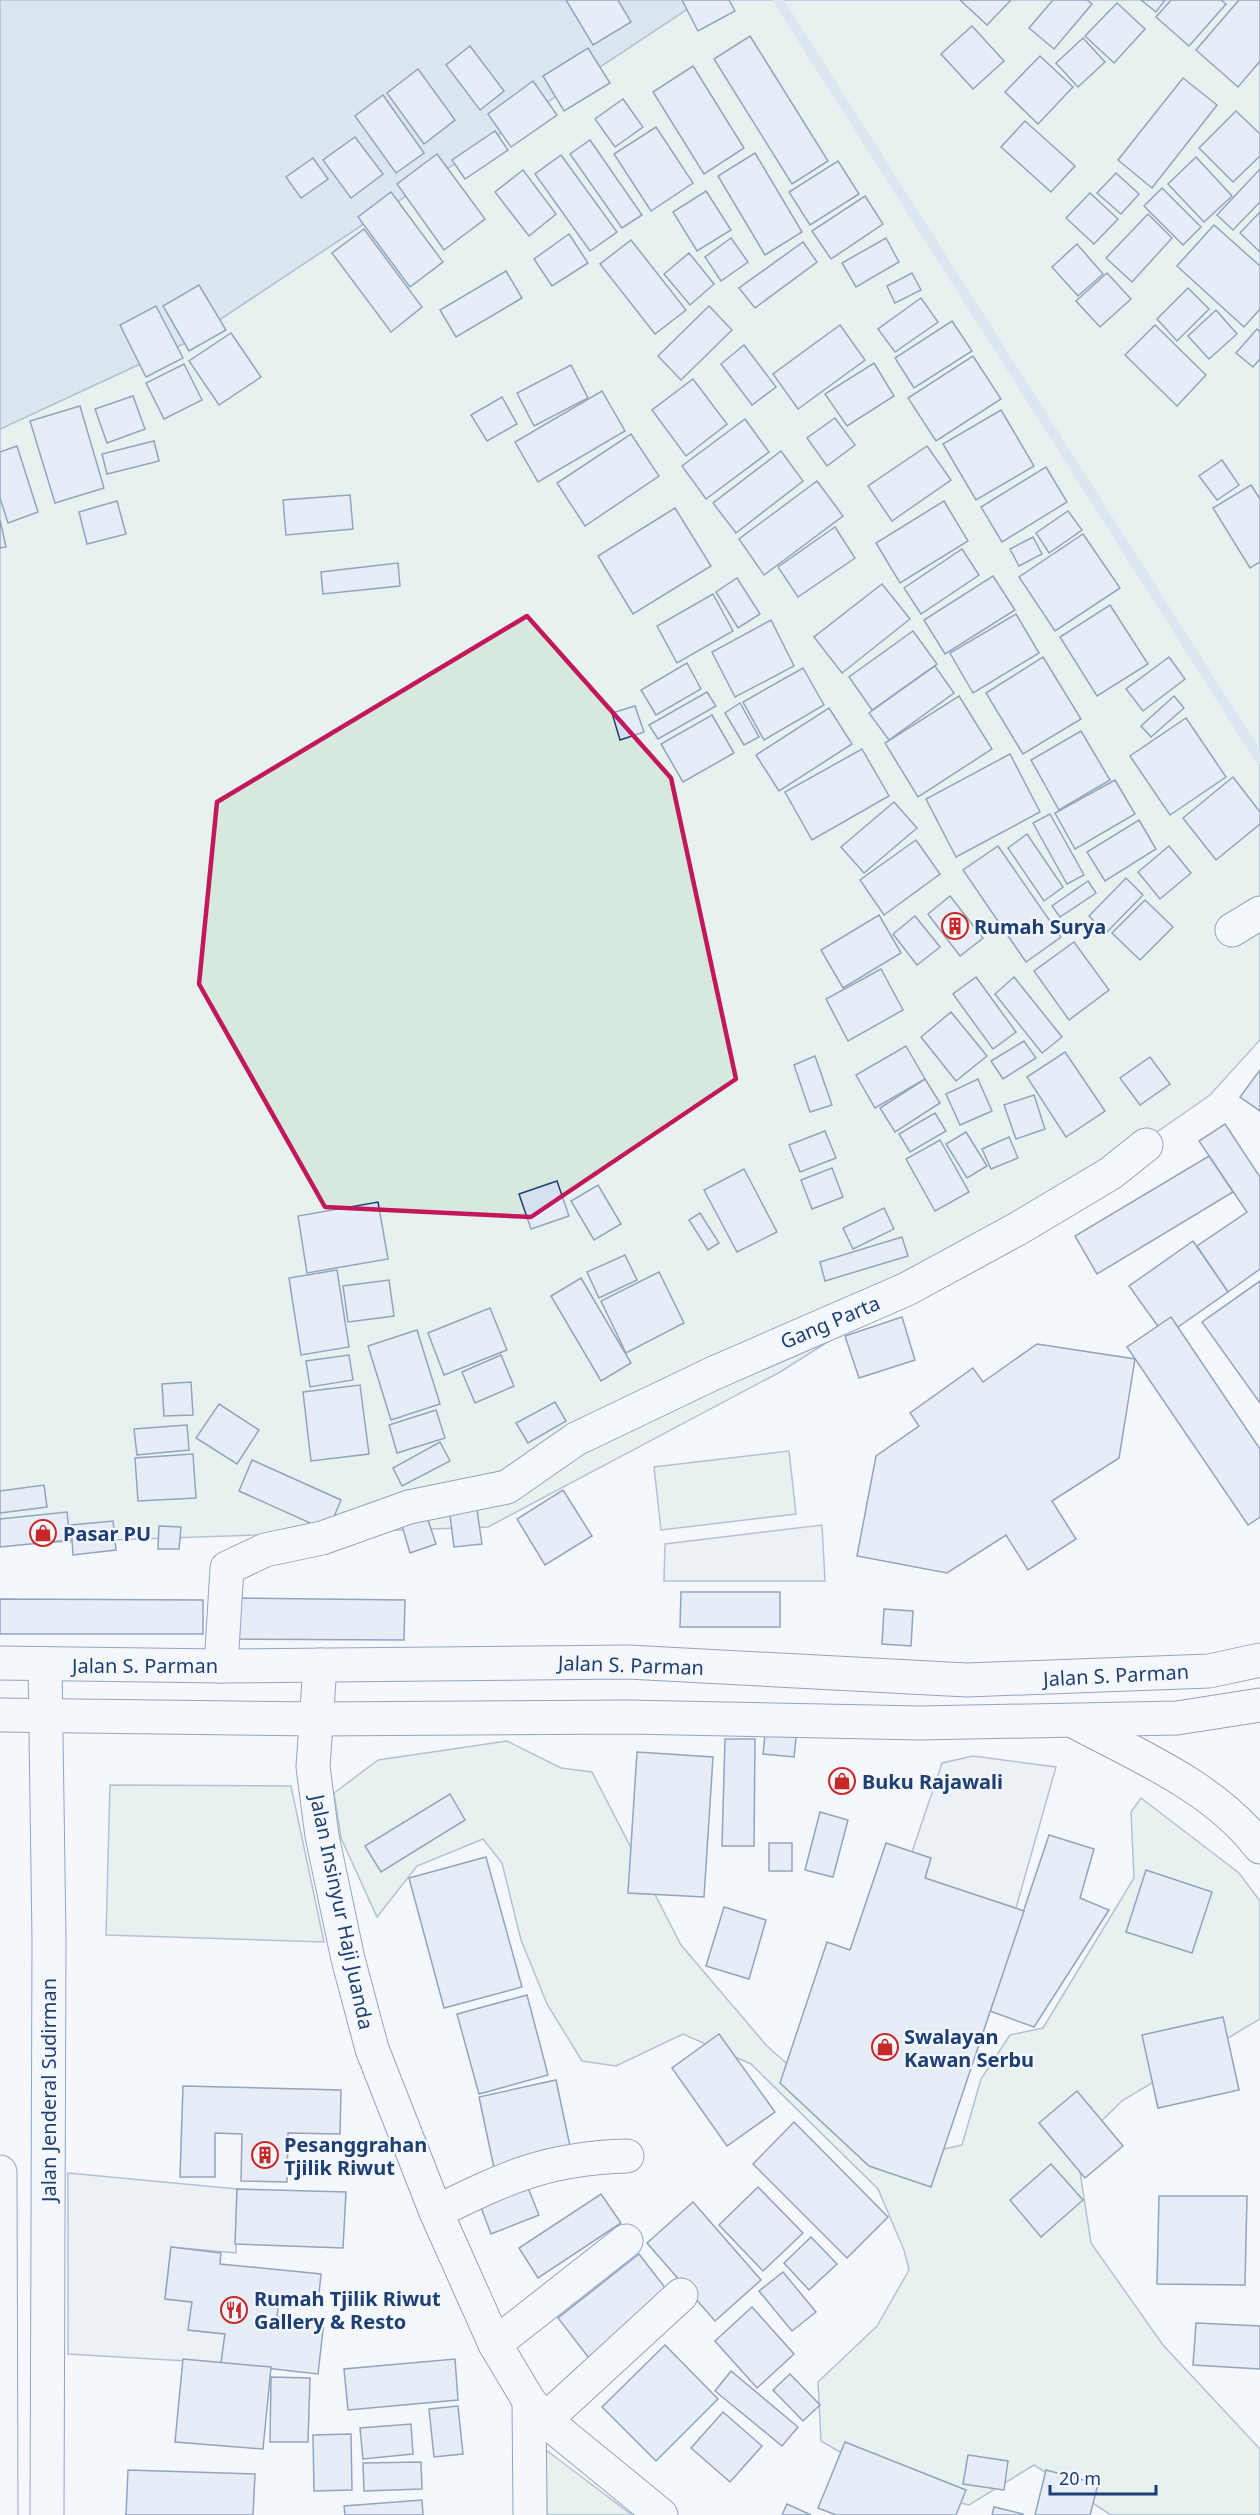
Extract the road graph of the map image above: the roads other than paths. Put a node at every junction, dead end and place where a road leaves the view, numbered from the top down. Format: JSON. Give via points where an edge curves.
{"nodes":[{"id":1,"x":1260,"y":913,"type":"edge"},
{"id":2,"x":1232,"y":930,"type":"dead end"},
{"id":3,"x":1146,"y":1145,"type":"dead end"},
{"id":4,"x":1260,"y":1659,"type":"edge"},
{"id":5,"x":0,"y":1663,"type":"edge"},
{"id":6,"x":45,"y":1664,"type":"junction"},
{"id":7,"x":320,"y":1665,"type":"junction"},
{"id":8,"x":221,"y":1666,"type":"junction"},
{"id":9,"x":1260,"y":1706,"type":"edge"},
{"id":10,"x":0,"y":1715,"type":"edge"},
{"id":11,"x":46,"y":1716,"type":"junction"},
{"id":12,"x":317,"y":1719,"type":"junction"},
{"id":13,"x":1069,"y":1720,"type":"junction"},
{"id":14,"x":1260,"y":1847,"type":"edge"},
{"id":15,"x":627,"y":2156,"type":"dead end"},
{"id":16,"x":0,"y":2172,"type":"edge"},
{"id":17,"x":436,"y":2212,"type":"junction"},
{"id":18,"x":626,"y":2241,"type":"dead end"},
{"id":19,"x":1,"y":2285,"type":"edge"},
{"id":20,"x":47,"y":2285,"type":"junction"},
{"id":21,"x":681,"y":2295,"type":"dead end"},
{"id":22,"x":495,"y":2344,"type":"junction"},
{"id":23,"x":537,"y":2410,"type":"junction"},
{"id":24,"x":1,"y":2515,"type":"edge"},
{"id":25,"x":47,"y":2515,"type":"edge"},
{"id":26,"x":530,"y":2515,"type":"edge"},
{"id":27,"x":661,"y":2515,"type":"edge"}],
"edges":[{"from":1,"to":2,"type":"main road"},
{"from":3,"to":8,"type":"main road","name":"Gang Parta","via":[[1091,1185],[908,1288],[576,1438],[507,1487],[409,1507],[322,1538],[265,1550],[227,1568]]},
{"from":4,"to":7,"type":"main road","name":"Jalan S. Parman","via":[[1209,1671],[967,1680],[628,1662]]},
{"from":5,"to":6,"type":"main road","name":"Jalan S. Parman"},
{"from":6,"to":8,"type":"main road","name":"Jalan S. Parman"},
{"from":6,"to":11,"type":"main road","name":"Jalan Jenderal Sudirman"},
{"from":7,"to":8,"type":"main road","name":"Jalan S. Parman"},
{"from":7,"to":12,"type":"main road","name":"Jalan Insinyur Haji Juanda"},
{"from":9,"to":13,"type":"main road","via":[[1178,1719]]},
{"from":10,"to":11,"type":"main road"},
{"from":11,"to":12,"type":"main road"},
{"from":11,"to":20,"type":"main road","name":"Jalan Jenderal Sudirman"},
{"from":12,"to":13,"type":"main road","via":[[650,1718],[920,1723]]},
{"from":12,"to":17,"type":"main road","name":"Jalan Insinyur Haji Juanda","via":[[313,1767],[322,1836],[348,1959],[372,2049]]},
{"from":13,"to":14,"type":"main road","via":[[1166,1769],[1213,1802]]},
{"from":15,"to":17,"type":"main road","via":[[588,2157],[546,2165],[506,2178]]},
{"from":16,"to":19,"type":"main road"},
{"from":17,"to":22,"type":"main road","name":"Jalan Insinyur Haji Juanda"},
{"from":18,"to":22,"type":"main road"},
{"from":19,"to":20,"type":"main road"},
{"from":19,"to":24,"type":"main road"},
{"from":20,"to":25,"type":"main road","name":"Jalan Jenderal Sudirman"},
{"from":21,"to":23,"type":"main road"},
{"from":22,"to":23,"type":"main road","name":"Jalan Insinyur Haji Juanda"},
{"from":23,"to":26,"type":"main road"},
{"from":23,"to":27,"type":"main road","name":"Jalan Insinyur Haji Juanda"}]}
